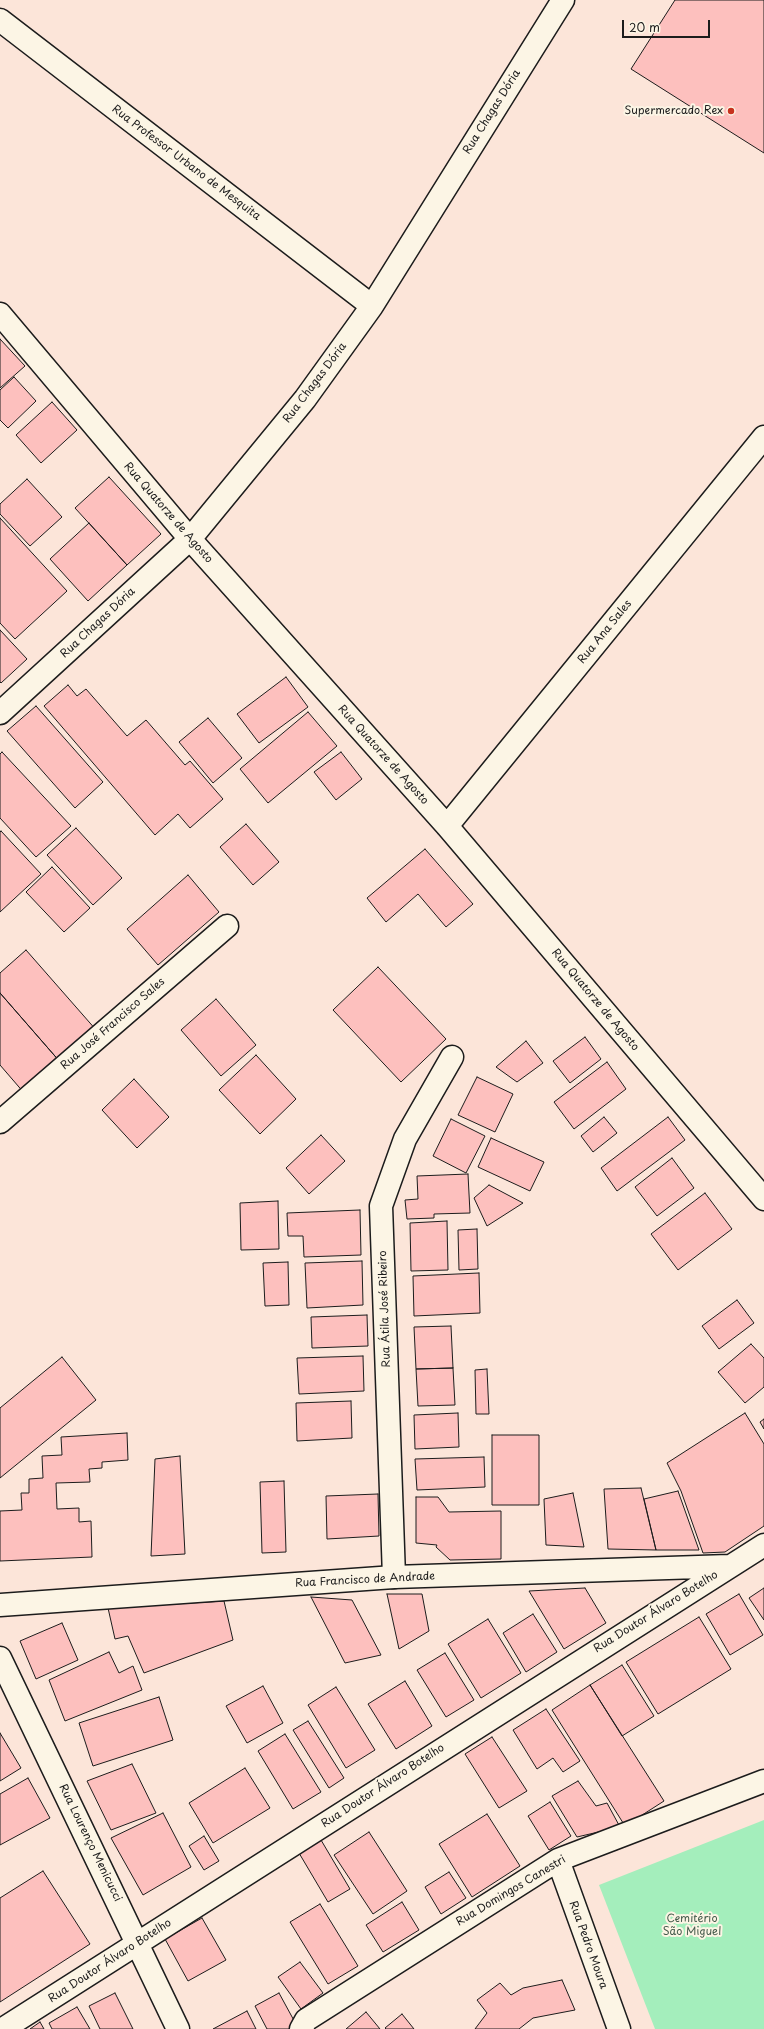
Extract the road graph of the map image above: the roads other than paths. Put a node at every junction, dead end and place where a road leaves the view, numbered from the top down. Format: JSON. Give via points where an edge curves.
{"nodes":[{"id":1,"x":563,"y":0,"type":"edge"},
{"id":2,"x":0,"y":20,"type":"edge"},
{"id":3,"x":372,"y":306,"type":"junction"},
{"id":4,"x":0,"y":314,"type":"edge"},
{"id":5,"x":764,"y":437,"type":"edge"},
{"id":6,"x":190,"y":539,"type":"junction"},
{"id":7,"x":0,"y":713,"type":"edge"},
{"id":8,"x":447,"y":826,"type":"junction"},
{"id":9,"x":227,"y":926,"type":"dead end"},
{"id":10,"x":452,"y":1058,"type":"dead end"},
{"id":11,"x":0,"y":1122,"type":"edge"},
{"id":12,"x":763,"y":1196,"type":"edge"},
{"id":13,"x":764,"y":1545,"type":"edge"},
{"id":14,"x":730,"y":1566,"type":"junction"},
{"id":15,"x":675,"y":1568,"type":"junction"},
{"id":16,"x":394,"y":1577,"type":"junction"},
{"id":17,"x":689,"y":1591,"type":"junction"},
{"id":18,"x":0,"y":1605,"type":"edge"},
{"id":19,"x":0,"y":1658,"type":"edge"},
{"id":20,"x":764,"y":1781,"type":"edge"},
{"id":21,"x":558,"y":1860,"type":"junction"},
{"id":22,"x":138,"y":1943,"type":"junction"},
{"id":23,"x":3,"y":2029,"type":"edge"},
{"id":24,"x":178,"y":2029,"type":"edge"},
{"id":25,"x":302,"y":2029,"type":"edge"},
{"id":26,"x":619,"y":2029,"type":"edge"}],
"edges":[{"from":1,"to":3,"type":"street","name":"Rua Chagas Dória"},
{"from":2,"to":3,"type":"street","name":"Rua Professor Urbano de Mesquita"},
{"from":3,"to":6,"type":"street","name":"Rua Chagas Dória","via":[[305,399]]},
{"from":4,"to":6,"type":"street","name":"Rua Quatorze de Agosto"},
{"from":5,"to":8,"type":"street","name":"Rua Ana Sales"},
{"from":6,"to":7,"type":"street","name":"Rua Chagas Dória"},
{"from":6,"to":8,"type":"street","name":"Rua Quatorze de Agosto"},
{"from":8,"to":12,"type":"street","name":"Rua Quatorze de Agosto"},
{"from":9,"to":11,"type":"street","name":"Rua José Francisco Sales"},
{"from":10,"to":16,"type":"street","name":"Rua Átila José Ribeiro","via":[[406,1139],[381,1206]]},
{"from":13,"to":14,"type":"street","name":"Rua Doutor Álvaro Botelho"},
{"from":14,"to":15,"type":"street","name":"Rua Francisco de Andrade"},
{"from":14,"to":17,"type":"street","name":"Rua Doutor Álvaro Botelho"},
{"from":15,"to":16,"type":"street","name":"Rua Francisco de Andrade"},
{"from":15,"to":17,"type":"street","via":[[688,1577]]},
{"from":16,"to":18,"type":"street","name":"Rua Francisco de Andrade"},
{"from":17,"to":22,"type":"street","name":"Rua Doutor Álvaro Botelho"},
{"from":19,"to":22,"type":"street","name":"Rua Lourenço Menicucci"},
{"from":20,"to":21,"type":"street","name":"Rua Domingos Canestri"},
{"from":21,"to":25,"type":"street","name":"Rua Domingos Canestri","via":[[306,2020]]},
{"from":21,"to":26,"type":"street","name":"Rua Pedro Moura"},
{"from":22,"to":23,"type":"street","name":"Rua Doutor Álvaro Botelho"},
{"from":22,"to":24,"type":"street","name":"Rua Lourenço Menicucci"}]}
